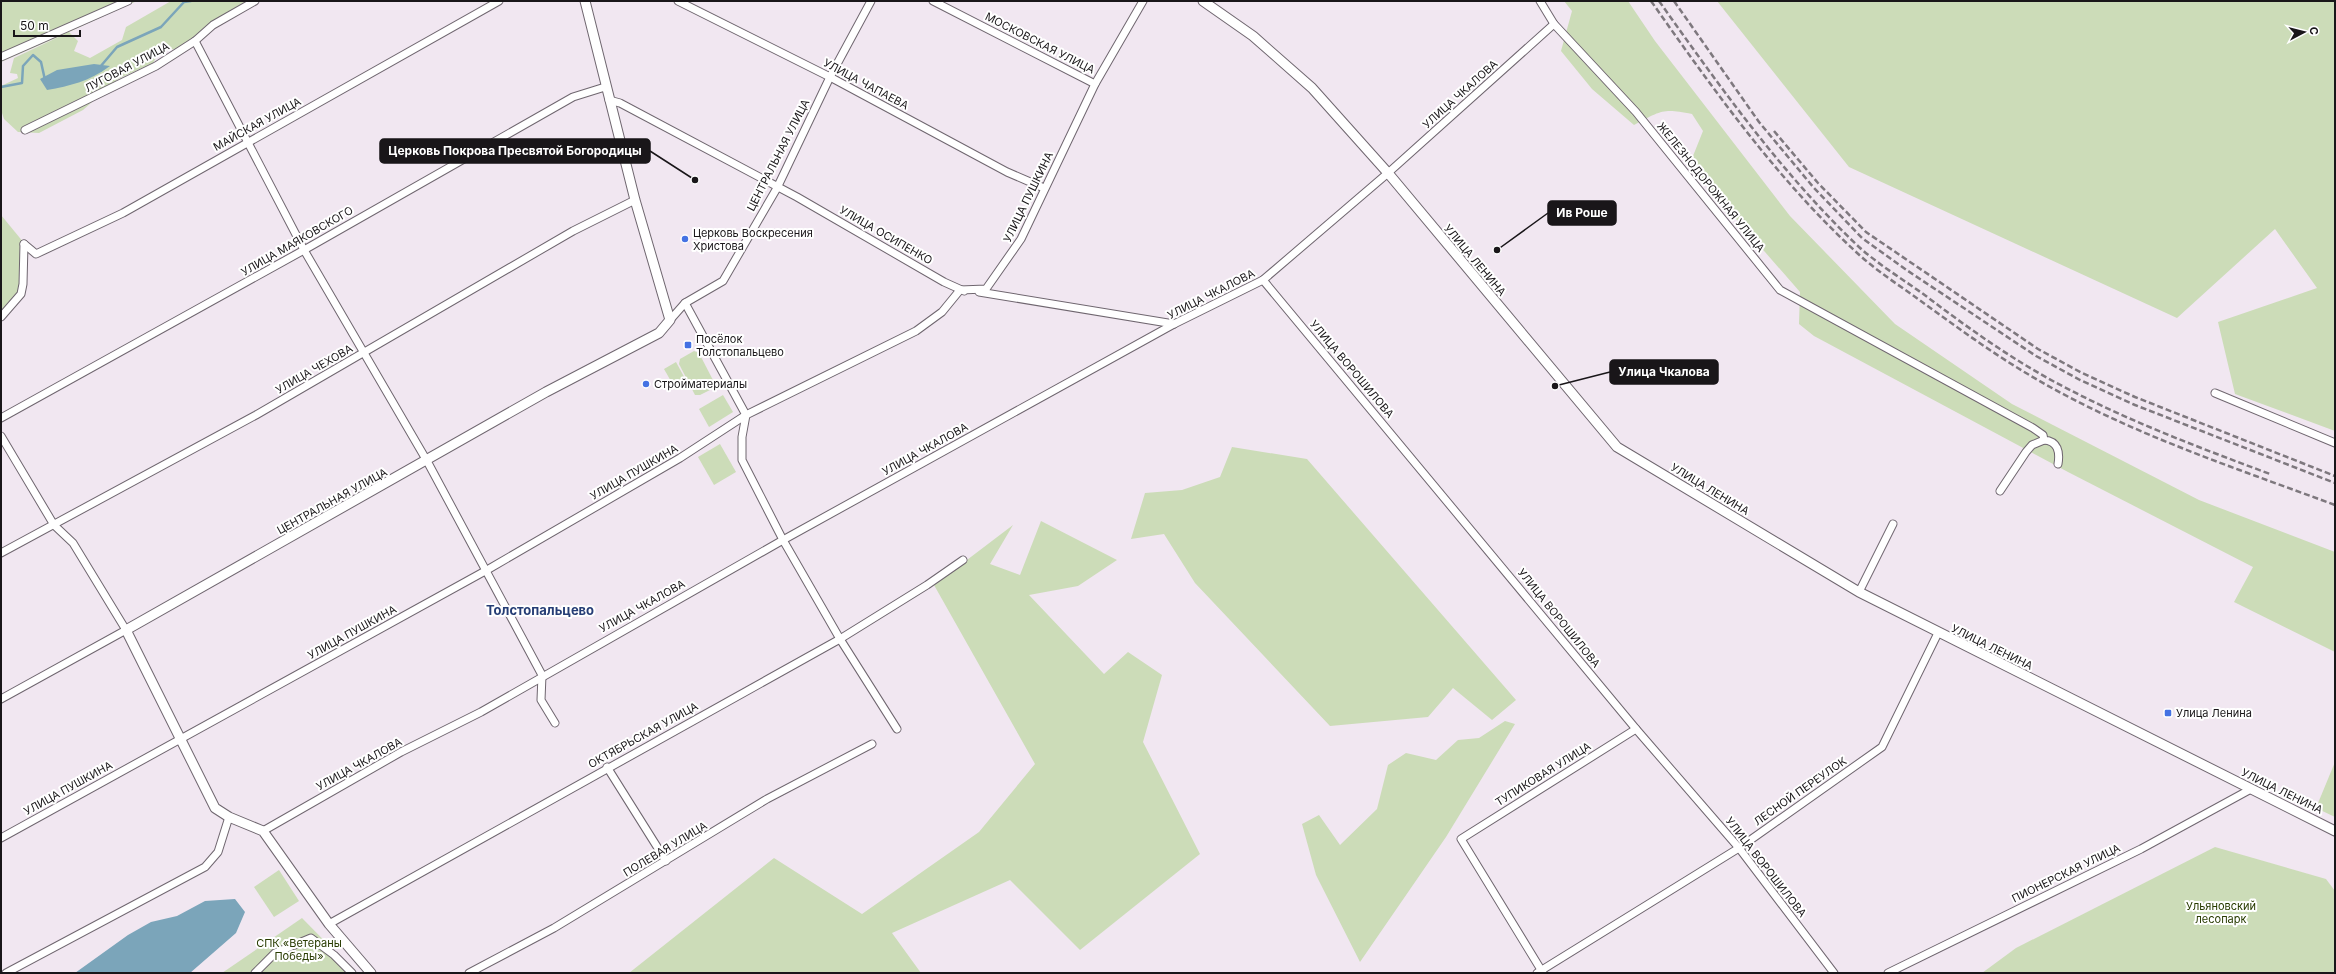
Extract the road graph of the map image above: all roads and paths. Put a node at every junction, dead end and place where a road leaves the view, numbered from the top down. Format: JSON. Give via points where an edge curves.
{"nodes":[{"id":1,"x":128,"y":1,"type":"edge"},
{"id":2,"x":255,"y":1,"type":"edge"},
{"id":3,"x":499,"y":1,"type":"edge"},
{"id":4,"x":584,"y":1,"type":"edge"},
{"id":5,"x":678,"y":1,"type":"edge"},
{"id":6,"x":871,"y":1,"type":"edge"},
{"id":7,"x":933,"y":1,"type":"edge"},
{"id":8,"x":1143,"y":1,"type":"edge"},
{"id":9,"x":1203,"y":1,"type":"edge"},
{"id":10,"x":1540,"y":1,"type":"edge"},
{"id":11,"x":1554,"y":24,"type":"junction"},
{"id":12,"x":195,"y":41,"type":"junction"},
{"id":13,"x":1,"y":57,"type":"edge"},
{"id":14,"x":830,"y":77,"type":"junction"},
{"id":15,"x":1096,"y":84,"type":"junction"},
{"id":16,"x":605,"y":87,"type":"junction"},
{"id":17,"x":609,"y":100,"type":"junction"},
{"id":18,"x":25,"y":130,"type":"dead end"},
{"id":19,"x":247,"y":142,"type":"junction"},
{"id":20,"x":1388,"y":173,"type":"junction"},
{"id":21,"x":777,"y":188,"type":"junction"},
{"id":22,"x":1044,"y":188,"type":"junction"},
{"id":23,"x":635,"y":200,"type":"junction"},
{"id":24,"x":304,"y":250,"type":"junction"},
{"id":25,"x":1263,"y":280,"type":"junction"},
{"id":26,"x":960,"y":290,"type":"junction"},
{"id":27,"x":685,"y":303,"type":"junction"},
{"id":28,"x":1,"y":316,"type":"edge"},
{"id":29,"x":670,"y":320,"type":"junction"},
{"id":30,"x":1174,"y":324,"type":"junction"},
{"id":31,"x":363,"y":353,"type":"junction"},
{"id":32,"x":2215,"y":393,"type":"dead end"},
{"id":33,"x":746,"y":415,"type":"junction"},
{"id":34,"x":1,"y":418,"type":"edge"},
{"id":35,"x":1,"y":436,"type":"edge"},
{"id":36,"x":2044,"y":440,"type":"junction"},
{"id":37,"x":2335,"y":443,"type":"edge"},
{"id":38,"x":427,"y":461,"type":"junction"},
{"id":39,"x":2058,"y":464,"type":"dead end"},
{"id":40,"x":2000,"y":491,"type":"dead end"},
{"id":41,"x":1893,"y":524,"type":"dead end"},
{"id":42,"x":54,"y":525,"type":"junction"},
{"id":43,"x":783,"y":540,"type":"junction"},
{"id":44,"x":1,"y":553,"type":"edge"},
{"id":45,"x":963,"y":560,"type":"dead end"},
{"id":46,"x":487,"y":570,"type":"junction"},
{"id":47,"x":1858,"y":592,"type":"junction"},
{"id":48,"x":126,"y":630,"type":"junction"},
{"id":49,"x":1938,"y":633,"type":"junction"},
{"id":50,"x":840,"y":639,"type":"junction"},
{"id":51,"x":542,"y":675,"type":"junction"},
{"id":52,"x":1,"y":699,"type":"edge"},
{"id":53,"x":555,"y":723,"type":"dead end"},
{"id":54,"x":897,"y":729,"type":"dead end"},
{"id":55,"x":1636,"y":729,"type":"junction"},
{"id":56,"x":180,"y":739,"type":"junction"},
{"id":57,"x":872,"y":744,"type":"dead end"},
{"id":58,"x":607,"y":767,"type":"junction"},
{"id":59,"x":2251,"y":789,"type":"junction"},
{"id":60,"x":229,"y":817,"type":"junction"},
{"id":61,"x":263,"y":831,"type":"junction"},
{"id":62,"x":2335,"y":831,"type":"edge"},
{"id":63,"x":1,"y":838,"type":"edge"},
{"id":64,"x":1739,"y":848,"type":"junction"},
{"id":65,"x":666,"y":861,"type":"junction"},
{"id":66,"x":329,"y":924,"type":"junction"},
{"id":67,"x":1541,"y":972,"type":"edge"},
{"id":68,"x":6,"y":973,"type":"edge"},
{"id":69,"x":255,"y":973,"type":"edge"},
{"id":70,"x":352,"y":973,"type":"edge"},
{"id":71,"x":370,"y":973,"type":"edge"},
{"id":72,"x":469,"y":973,"type":"edge"},
{"id":73,"x":1834,"y":973,"type":"edge"},
{"id":74,"x":1888,"y":973,"type":"edge"}],
"edges":[{"from":1,"to":13,"type":"street"},
{"from":2,"to":12,"type":"street","name":"ЛУГОВАЯ УЛИЦА","via":[[213,25]]},
{"from":3,"to":19,"type":"street","name":"МАЙСКАЯ УЛИЦА"},
{"from":4,"to":16,"type":"street"},
{"from":5,"to":14,"type":"street","name":"УЛИЦА ЧАПАЕВА"},
{"from":6,"to":14,"type":"street","name":"ЦЕНТРАЛЬНАЯ УЛИЦА"},
{"from":7,"to":15,"type":"street","name":"МОСКОВСКАЯ УЛИЦА"},
{"from":8,"to":15,"type":"street","name":"УЛИЦА ПУШКИНА"},
{"from":9,"to":20,"type":"street","name":"УЛИЦА ЛЕНИНА","via":[[1253,36],[1295,71]]},
{"from":10,"to":11,"type":"street","name":"ЖЕЛЕЗНОДОРОЖНАЯ УЛИЦА"},
{"from":11,"to":20,"type":"street","name":"УЛИЦА ЧКАЛОВА"},
{"from":11,"to":36,"type":"street","name":"ЖЕЛЕЗНОДОРОЖНАЯ УЛИЦА","via":[[1636,112],[1780,290],[2033,428]]},
{"from":12,"to":18,"type":"street","name":"ЛУГОВАЯ УЛИЦА","via":[[139,75]]},
{"from":12,"to":19,"type":"street"},
{"from":14,"to":21,"type":"street","name":"ЦЕНТРАЛЬНАЯ УЛИЦА"},
{"from":14,"to":22,"type":"street","name":"УЛИЦА ЧАПАЕВА","via":[[1007,172]]},
{"from":15,"to":22,"type":"street","name":"УЛИЦА ПУШКИНА"},
{"from":16,"to":17,"type":"street"},
{"from":16,"to":24,"type":"street","name":"УЛИЦА МАЯКОВСКОГО","via":[[573,97]]},
{"from":17,"to":21,"type":"street","name":"УЛИЦА ОСИПЕНКО","via":[[620,103]]},
{"from":17,"to":23,"type":"street"},
{"from":19,"to":24,"type":"street"},
{"from":19,"to":28,"type":"street","name":"МАЙСКАЯ УЛИЦА","via":[[123,213],[36,254],[24,244],[21,294]]},
{"from":20,"to":25,"type":"street","name":"УЛИЦА ЧКАЛОВА"},
{"from":20,"to":47,"type":"street","name":"УЛИЦА ЛЕНИНА","via":[[1610,442]]},
{"from":21,"to":26,"type":"street","name":"УЛИЦА ОСИПЕНКО"},
{"from":21,"to":27,"type":"street","name":"ЦЕНТРАЛЬНАЯ УЛИЦА","via":[[723,281]]},
{"from":22,"to":26,"type":"street","name":"УЛИЦА ПУШКИНА","via":[[1021,239],[992,282],[986,289]]},
{"from":23,"to":29,"type":"street"},
{"from":23,"to":31,"type":"street","name":"УЛИЦА ЧЕХОВА","via":[[573,231]]},
{"from":24,"to":31,"type":"street"},
{"from":24,"to":34,"type":"street","name":"УЛИЦА МАЯКОВСКОГО"},
{"from":25,"to":30,"type":"street","name":"УЛИЦА ЧКАЛОВА"},
{"from":25,"to":55,"type":"street","name":"УЛИЦА ВОРОШИЛОВА"},
{"from":26,"to":30,"type":"street","name":"УЛИЦА ОСИПЕНКО"},
{"from":26,"to":33,"type":"street","name":"УЛИЦА ПУШКИНА","via":[[942,312],[916,331]]},
{"from":27,"to":29,"type":"street","name":"ЦЕНТРАЛЬНАЯ УЛИЦА"},
{"from":27,"to":33,"type":"street"},
{"from":29,"to":38,"type":"street","name":"ЦЕНТРАЛЬНАЯ УЛИЦА","via":[[659,333],[546,392]]},
{"from":30,"to":43,"type":"street","name":"УЛИЦА ЧКАЛОВА"},
{"from":31,"to":38,"type":"street"},
{"from":31,"to":42,"type":"street","name":"УЛИЦА ЧЕХОВА","via":[[191,452]]},
{"from":32,"to":37,"type":"street"},
{"from":33,"to":43,"type":"street","via":[[742,437],[742,460]]},
{"from":33,"to":46,"type":"street","name":"УЛИЦА ПУШКИНА","via":[[680,458]]},
{"from":35,"to":42,"type":"street"},
{"from":36,"to":39,"type":"street","name":"ЖЕЛЕЗНОДОРОЖНАЯ УЛИЦА","via":[[2050,440],[2057,446],[2060,454]]},
{"from":36,"to":40,"type":"street","via":[[2032,445]]},
{"from":38,"to":46,"type":"street"},
{"from":38,"to":48,"type":"street","name":"ЦЕНТРАЛЬНАЯ УЛИЦА"},
{"from":41,"to":47,"type":"street"},
{"from":42,"to":44,"type":"street","name":"УЛИЦА ЧЕХОВА"},
{"from":42,"to":48,"type":"street","via":[[74,543]]},
{"from":43,"to":50,"type":"street"},
{"from":43,"to":51,"type":"street","name":"УЛИЦА ЧКАЛОВА"},
{"from":45,"to":50,"type":"street","name":"ОКТЯБРЬСКАЯ УЛИЦА"},
{"from":46,"to":51,"type":"street"},
{"from":46,"to":56,"type":"street","name":"УЛИЦА ПУШКИНА"},
{"from":47,"to":49,"type":"street","name":"УЛИЦА ЛЕНИНА"},
{"from":48,"to":52,"type":"street","name":"ЦЕНТРАЛЬНАЯ УЛИЦА"},
{"from":48,"to":56,"type":"street"},
{"from":49,"to":59,"type":"street","name":"УЛИЦА ЛЕНИНА"},
{"from":49,"to":64,"type":"street","name":"ЛЕСНОЙ ПЕРЕУЛОК","via":[[1882,747]]},
{"from":50,"to":54,"type":"street"},
{"from":50,"to":58,"type":"street","name":"ОКТЯБРЬСКАЯ УЛИЦА"},
{"from":51,"to":53,"type":"street","via":[[541,700]]},
{"from":51,"to":61,"type":"street","name":"УЛИЦА ЧКАЛОВА","via":[[481,712],[401,752]]},
{"from":55,"to":64,"type":"street","name":"УЛИЦА ВОРОШИЛОВА"},
{"from":55,"to":67,"type":"street","name":"ТУПИКОВАЯ УЛИЦА","via":[[1461,839]]},
{"from":56,"to":60,"type":"street","via":[[215,808]]},
{"from":56,"to":63,"type":"street","name":"УЛИЦА ПУШКИНА"},
{"from":57,"to":65,"type":"street","name":"ПОЛЕВАЯ УЛИЦА","via":[[767,799]]},
{"from":58,"to":65,"type":"street"},
{"from":58,"to":66,"type":"street","name":"ОКТЯБРЬСКАЯ УЛИЦА"},
{"from":59,"to":62,"type":"street","name":"УЛИЦА ЛЕНИНА"},
{"from":59,"to":74,"type":"street","name":"ПИОНЕРСКАЯ УЛИЦА","via":[[2141,848]]},
{"from":60,"to":61,"type":"street"},
{"from":60,"to":68,"type":"street","via":[[218,852],[205,867]]},
{"from":61,"to":66,"type":"street"},
{"from":64,"to":67,"type":"street","name":"ЛЕСНОЙ ПЕРЕУЛОК"},
{"from":64,"to":73,"type":"street","name":"УЛИЦА ВОРОШИЛОВА"},
{"from":65,"to":72,"type":"street","name":"ПОЛЕВАЯ УЛИЦА","via":[[554,928]]},
{"from":66,"to":71,"type":"street"},
{"from":69,"to":70,"type":"street","via":[[275,954],[311,938],[334,955]]}]}
